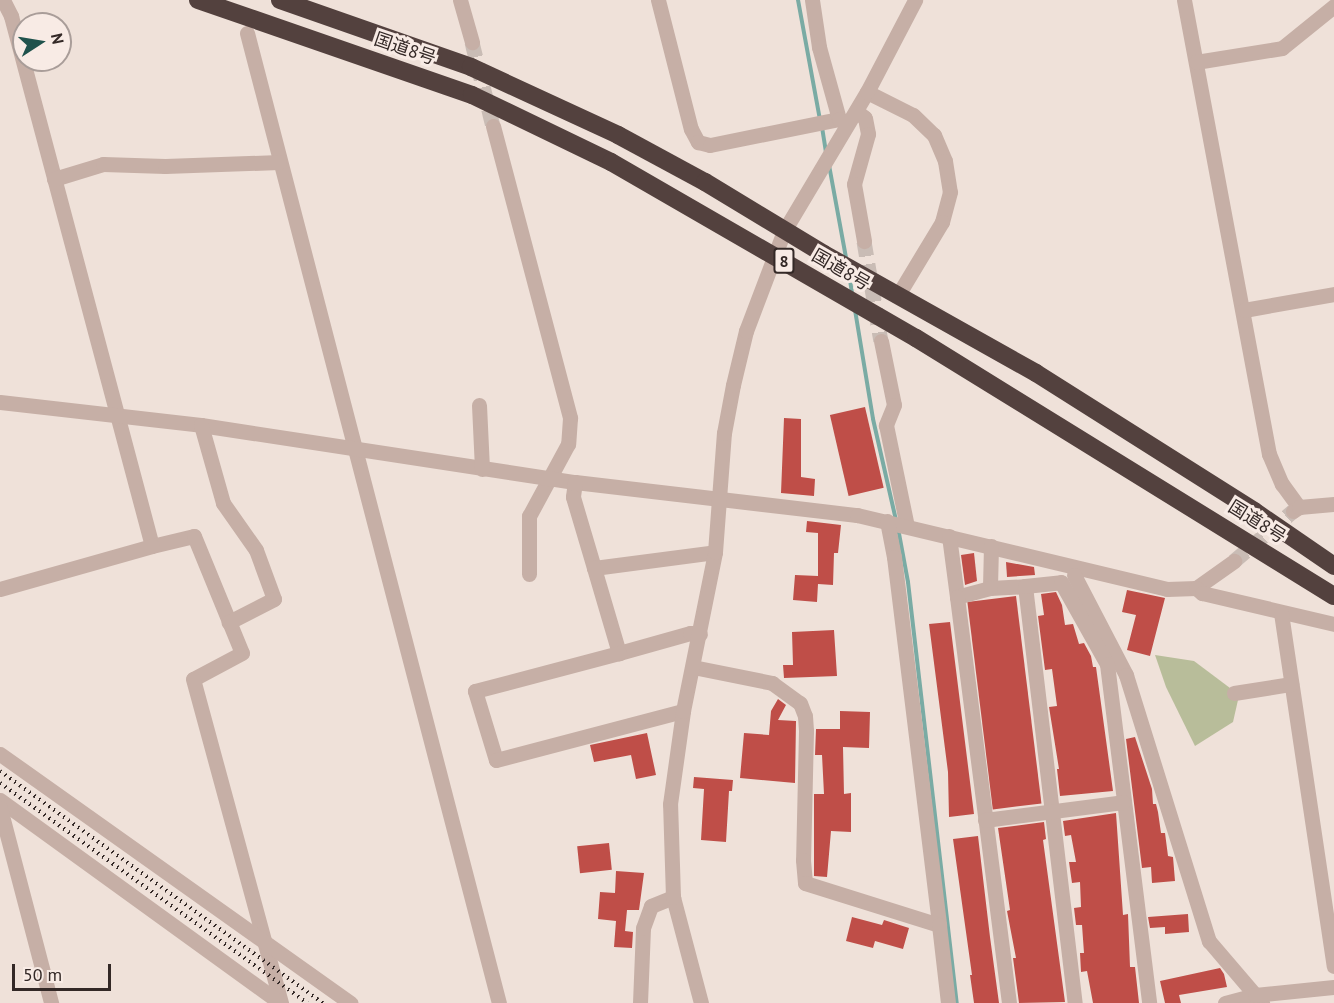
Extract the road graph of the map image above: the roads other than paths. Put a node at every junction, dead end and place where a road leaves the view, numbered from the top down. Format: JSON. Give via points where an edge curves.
{"nodes":[{"id":1,"x":3,"y":0,"type":"edge"},
{"id":2,"x":198,"y":0,"type":"edge"},
{"id":3,"x":280,"y":0,"type":"edge"},
{"id":4,"x":460,"y":0,"type":"edge"},
{"id":5,"x":658,"y":0,"type":"edge"},
{"id":6,"x":812,"y":0,"type":"edge"},
{"id":7,"x":915,"y":0,"type":"edge"},
{"id":8,"x":1184,"y":0,"type":"edge"},
{"id":9,"x":1334,"y":6,"type":"edge"},
{"id":10,"x":247,"y":33,"type":"dead end"},
{"id":11,"x":472,"y":42,"type":"tunnel mouth"},
{"id":12,"x":1196,"y":62,"type":"junction"},
{"id":13,"x":867,"y":92,"type":"junction"},
{"id":14,"x":856,"y":111,"type":"junction"},
{"id":15,"x":843,"y":122,"type":"junction"},
{"id":16,"x":493,"y":126,"type":"tunnel mouth"},
{"id":17,"x":279,"y":162,"type":"junction"},
{"id":18,"x":54,"y":179,"type":"junction"},
{"id":19,"x":784,"y":231,"type":"junction"},
{"id":20,"x":864,"y":242,"type":"tunnel mouth"},
{"id":21,"x":775,"y":255,"type":"junction"},
{"id":22,"x":1334,"y":294,"type":"edge"},
{"id":23,"x":898,"y":295,"type":"junction"},
{"id":24,"x":1244,"y":310,"type":"junction"},
{"id":25,"x":882,"y":341,"type":"tunnel mouth"},
{"id":26,"x":0,"y":402,"type":"edge"},
{"id":27,"x":479,"y":405,"type":"dead end"},
{"id":28,"x":116,"y":416,"type":"junction"},
{"id":29,"x":201,"y":425,"type":"junction"},
{"id":30,"x":354,"y":449,"type":"junction"},
{"id":31,"x":482,"y":469,"type":"junction"},
{"id":32,"x":551,"y":478,"type":"junction"},
{"id":33,"x":575,"y":482,"type":"junction"},
{"id":34,"x":718,"y":499,"type":"junction"},
{"id":35,"x":1334,"y":504,"type":"edge"},
{"id":36,"x":887,"y":521,"type":"junction"},
{"id":37,"x":907,"y":526,"type":"junction"},
{"id":38,"x":949,"y":536,"type":"junction"},
{"id":39,"x":152,"y":546,"type":"junction"},
{"id":40,"x":991,"y":546,"type":"junction"},
{"id":41,"x":715,"y":552,"type":"junction"},
{"id":42,"x":1234,"y":561,"type":"tunnel mouth"},
{"id":43,"x":1334,"y":566,"type":"edge"},
{"id":44,"x":594,"y":568,"type":"junction"},
{"id":45,"x":529,"y":574,"type":"dead end"},
{"id":46,"x":1074,"y":575,"type":"dead end"},
{"id":47,"x":1025,"y":586,"type":"junction"},
{"id":48,"x":990,"y":588,"type":"junction"},
{"id":49,"x":1196,"y":588,"type":"junction"},
{"id":50,"x":0,"y":589,"type":"edge"},
{"id":51,"x":1334,"y":596,"type":"edge"},
{"id":52,"x":957,"y":597,"type":"junction"},
{"id":53,"x":1281,"y":613,"type":"junction"},
{"id":54,"x":229,"y":622,"type":"junction"},
{"id":55,"x":1334,"y":624,"type":"edge"},
{"id":56,"x":700,"y":634,"type":"junction"},
{"id":57,"x":619,"y":653,"type":"junction"},
{"id":58,"x":693,"y":667,"type":"junction"},
{"id":59,"x":1291,"y":684,"type":"junction"},
{"id":60,"x":1234,"y":693,"type":"dead end"},
{"id":61,"x":683,"y":711,"type":"junction"},
{"id":62,"x":0,"y":754,"type":"edge"},
{"id":63,"x":0,"y":800,"type":"edge"},
{"id":64,"x":1123,"y":802,"type":"junction"},
{"id":65,"x":0,"y":808,"type":"edge"},
{"id":66,"x":1052,"y":811,"type":"junction"},
{"id":67,"x":985,"y":820,"type":"junction"},
{"id":68,"x":673,"y":897,"type":"junction"},
{"id":69,"x":939,"y":926,"type":"junction"},
{"id":70,"x":264,"y":941,"type":"junction"},
{"id":71,"x":1334,"y":966,"type":"edge"},
{"id":72,"x":1334,"y":987,"type":"edge"},
{"id":73,"x":1258,"y":999,"type":"edge"},
{"id":74,"x":51,"y":1003,"type":"edge"},
{"id":75,"x":280,"y":1003,"type":"edge"},
{"id":76,"x":350,"y":1003,"type":"edge"},
{"id":77,"x":499,"y":1003,"type":"edge"},
{"id":78,"x":640,"y":1003,"type":"edge"},
{"id":79,"x":701,"y":1003,"type":"edge"},
{"id":80,"x":948,"y":1003,"type":"edge"},
{"id":81,"x":1008,"y":1003,"type":"edge"},
{"id":82,"x":1075,"y":1003,"type":"edge"},
{"id":83,"x":1149,"y":1003,"type":"edge"},
{"id":84,"x":1225,"y":1003,"type":"edge"}],
"edges":[{"from":1,"to":18,"type":"street"},
{"from":2,"to":21,"type":"highway","name":"国道8号","number":"8","via":[[472,95],[611,162]]},
{"from":3,"to":19,"type":"highway","name":"国道8号","number":"8","via":[[482,72],[618,135]]},
{"from":4,"to":11,"type":"street"},
{"from":5,"to":15,"type":"street","via":[[691,129],[698,142],[710,145]]},
{"from":6,"to":15,"type":"street","via":[[819,48]]},
{"from":7,"to":13,"type":"street"},
{"from":8,"to":12,"type":"street"},
{"from":9,"to":12,"type":"street","via":[[1281,48]]},
{"from":10,"to":17,"type":"street"},
{"from":12,"to":24,"type":"street"},
{"from":13,"to":14,"type":"street"},
{"from":13,"to":23,"type":"street","via":[[913,115],[934,135],[945,161],[950,192],[942,222]]},
{"from":14,"to":15,"type":"street"},
{"from":14,"to":20,"type":"street","via":[[865,118],[868,134],[854,184]]},
{"from":15,"to":19,"type":"street"},
{"from":16,"to":32,"type":"street","via":[[570,418],[568,444]]},
{"from":17,"to":18,"type":"street","via":[[102,164]]},
{"from":17,"to":30,"type":"street"},
{"from":18,"to":28,"type":"street"},
{"from":19,"to":21,"type":"street"},
{"from":19,"to":23,"type":"highway","name":"国道8号","number":"8"},
{"from":21,"to":34,"type":"street","via":[[746,331],[733,385]]},
{"from":21,"to":51,"type":"highway","name":"国道8号","number":"8"},
{"from":22,"to":24,"type":"street"},
{"from":23,"to":43,"type":"highway","name":"国道8号","number":"8","via":[[1036,373]]},
{"from":24,"to":35,"type":"street","via":[[1269,454],[1282,484],[1296,509]]},
{"from":25,"to":37,"type":"street","via":[[894,405],[886,425]]},
{"from":26,"to":28,"type":"street"},
{"from":27,"to":31,"type":"street"},
{"from":28,"to":29,"type":"street"},
{"from":28,"to":39,"type":"street"},
{"from":29,"to":30,"type":"street"},
{"from":29,"to":54,"type":"street","via":[[223,502],[256,550],[274,599]]},
{"from":30,"to":31,"type":"street"},
{"from":30,"to":77,"type":"street"},
{"from":31,"to":32,"type":"street"},
{"from":32,"to":33,"type":"street"},
{"from":32,"to":45,"type":"street","via":[[529,516]]},
{"from":33,"to":34,"type":"street"},
{"from":33,"to":44,"type":"street","via":[[573,497]]},
{"from":34,"to":36,"type":"street"},
{"from":34,"to":41,"type":"street"},
{"from":36,"to":37,"type":"street"},
{"from":36,"to":69,"type":"street"},
{"from":37,"to":38,"type":"street"},
{"from":38,"to":40,"type":"street"},
{"from":38,"to":52,"type":"street"},
{"from":39,"to":50,"type":"street"},
{"from":39,"to":54,"type":"street","via":[[194,536]]},
{"from":40,"to":48,"type":"street"},
{"from":40,"to":49,"type":"street","via":[[1167,589]]},
{"from":41,"to":44,"type":"street"},
{"from":41,"to":56,"type":"street"},
{"from":42,"to":49,"type":"street"},
{"from":44,"to":57,"type":"street"},
{"from":46,"to":73,"type":"street","via":[[1126,675],[1209,941]]},
{"from":47,"to":48,"type":"street"},
{"from":47,"to":64,"type":"street","via":[[1061,582],[1107,664]]},
{"from":47,"to":66,"type":"street"},
{"from":48,"to":52,"type":"street"},
{"from":49,"to":53,"type":"street","via":[[1202,593]]},
{"from":52,"to":67,"type":"street"},
{"from":53,"to":55,"type":"street"},
{"from":53,"to":59,"type":"street"},
{"from":54,"to":70,"type":"street","via":[[242,653],[193,679]]},
{"from":56,"to":57,"type":"street","via":[[690,633]]},
{"from":56,"to":58,"type":"street"},
{"from":57,"to":61,"type":"street","via":[[476,691],[496,760]]},
{"from":58,"to":61,"type":"street"},
{"from":58,"to":69,"type":"street","via":[[772,683],[800,704],[806,716],[805,883]]},
{"from":59,"to":60,"type":"street"},
{"from":59,"to":71,"type":"street"},
{"from":61,"to":68,"type":"street","via":[[670,804]]},
{"from":62,"to":70,"type":"street"},
{"from":63,"to":75,"type":"street"},
{"from":64,"to":66,"type":"street"},
{"from":64,"to":83,"type":"street"},
{"from":65,"to":74,"type":"street"},
{"from":66,"to":67,"type":"street"},
{"from":66,"to":82,"type":"street"},
{"from":67,"to":81,"type":"street"},
{"from":68,"to":78,"type":"street","via":[[651,906],[643,928]]},
{"from":68,"to":79,"type":"street"},
{"from":69,"to":80,"type":"street"},
{"from":70,"to":75,"type":"street"},
{"from":70,"to":76,"type":"street"},
{"from":72,"to":73,"type":"street"},
{"from":73,"to":84,"type":"street"}]}
